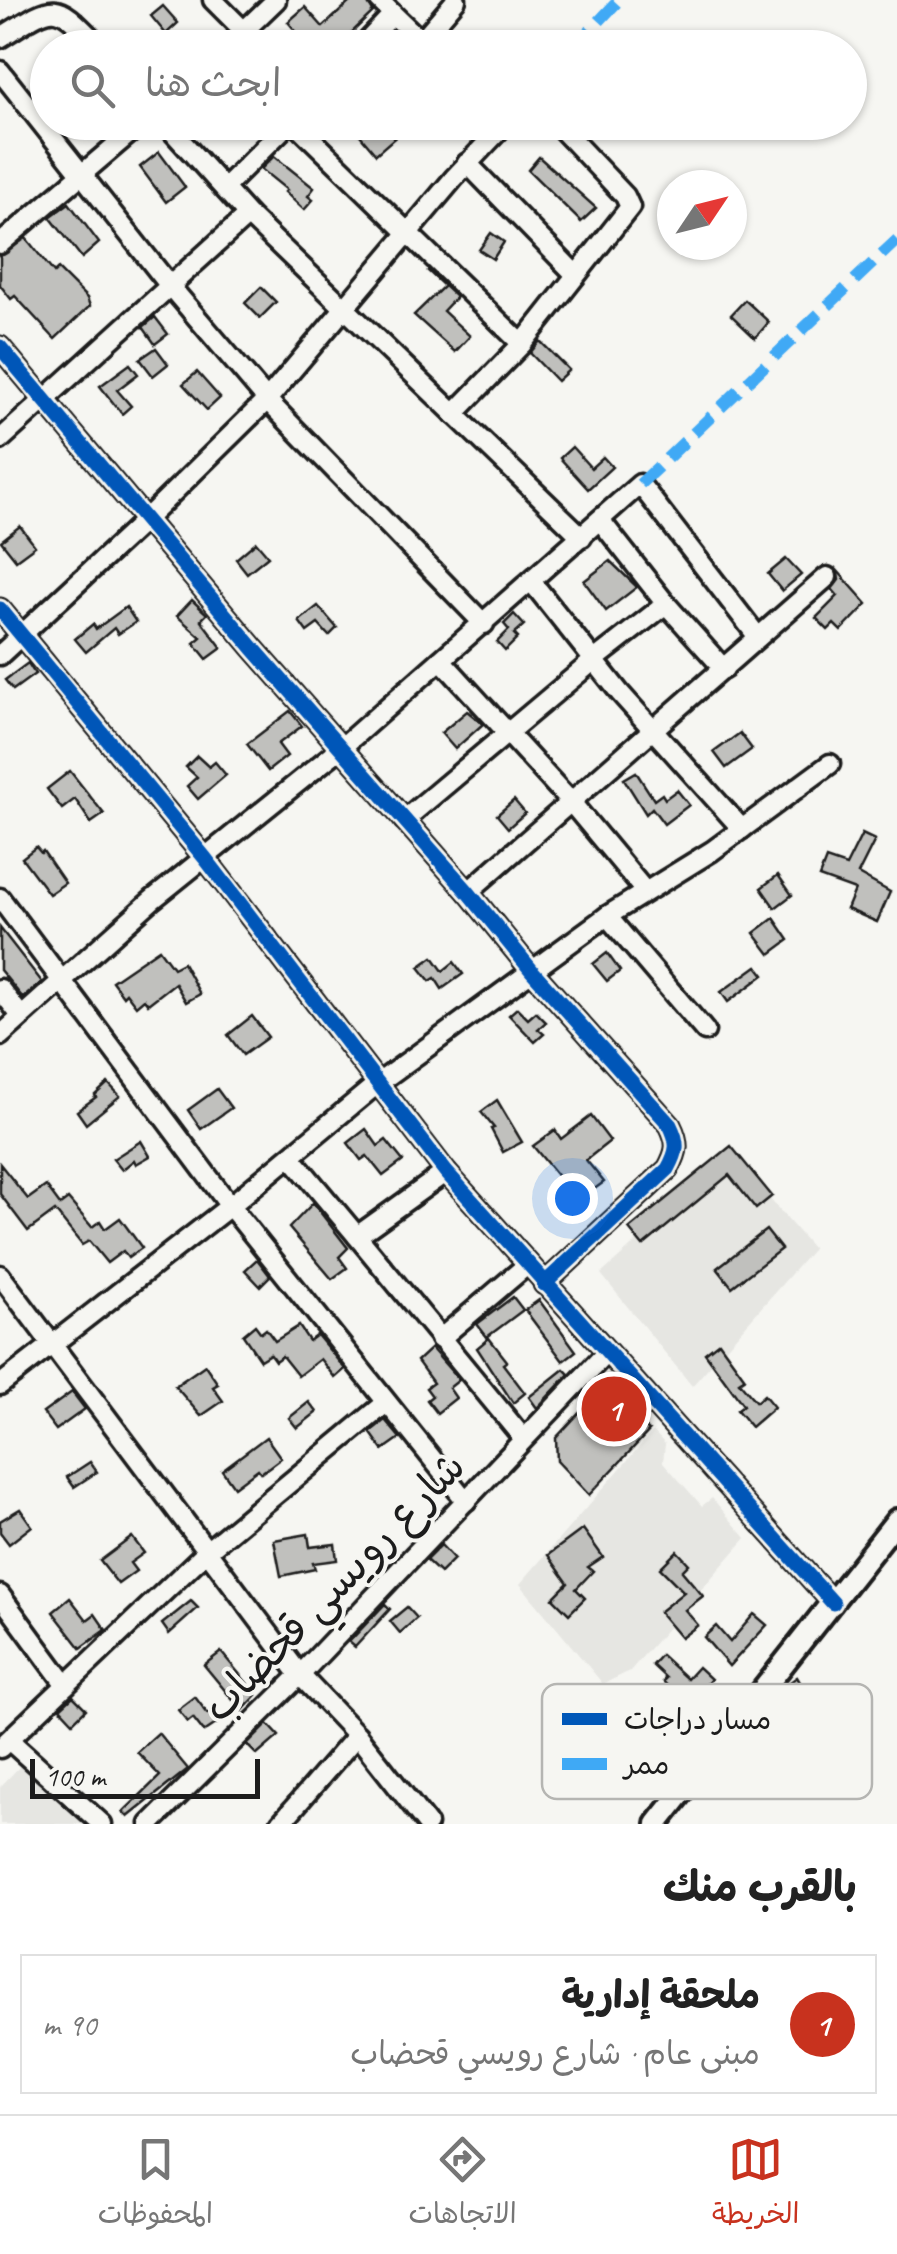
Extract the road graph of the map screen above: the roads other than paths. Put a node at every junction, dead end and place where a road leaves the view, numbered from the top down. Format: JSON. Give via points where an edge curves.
{"nodes":[{"id":1,"x":213,"y":0,"type":"edge"},
{"id":2,"x":276,"y":0,"type":"edge"},
{"id":3,"x":456,"y":0,"type":"edge"},
{"id":4,"x":386,"y":7,"type":"edge"},
{"id":5,"x":86,"y":30,"type":"edge"},
{"id":6,"x":243,"y":30,"type":"edge"},
{"id":7,"x":245,"y":30,"type":"edge"},
{"id":8,"x":372,"y":30,"type":"edge"},
{"id":9,"x":410,"y":30,"type":"edge"},
{"id":10,"x":434,"y":30,"type":"edge"},
{"id":11,"x":0,"y":38,"type":"edge"},
{"id":12,"x":0,"y":71,"type":"edge"},
{"id":13,"x":30,"y":109,"type":"edge"},
{"id":14,"x":54,"y":140,"type":"edge"},
{"id":15,"x":122,"y":140,"type":"edge"},
{"id":16,"x":180,"y":140,"type":"edge"},
{"id":17,"x":273,"y":140,"type":"edge"},
{"id":18,"x":311,"y":140,"type":"edge"},
{"id":19,"x":488,"y":140,"type":"edge"},
{"id":20,"x":571,"y":140,"type":"edge"},
{"id":21,"x":467,"y":163,"type":"junction"},
{"id":22,"x":82,"y":175,"type":"junction"},
{"id":23,"x":224,"y":188,"type":"junction"},
{"id":24,"x":248,"y":215,"type":"junction"},
{"id":25,"x":408,"y":233,"type":"junction"},
{"id":26,"x":0,"y":244,"type":"edge"},
{"id":27,"x":576,"y":275,"type":"junction"},
{"id":28,"x":170,"y":286,"type":"junction"},
{"id":29,"x":344,"y":309,"type":"junction"},
{"id":30,"x":522,"y":344,"type":"junction"},
{"id":31,"x":0,"y":347,"type":"edge"},
{"id":32,"x":268,"y":400,"type":"junction"},
{"id":33,"x":44,"y":401,"type":"junction"},
{"id":34,"x":454,"y":414,"type":"junction"},
{"id":35,"x":0,"y":440,"type":"edge"},
{"id":36,"x":600,"y":520,"type":"junction"},
{"id":37,"x":144,"y":521,"type":"junction"},
{"id":38,"x":582,"y":537,"type":"junction"},
{"id":39,"x":827,"y":577,"type":"dead end"},
{"id":40,"x":531,"y":581,"type":"junction"},
{"id":41,"x":666,"y":604,"type":"junction"},
{"id":42,"x":0,"y":609,"type":"edge"},
{"id":43,"x":484,"y":624,"type":"junction"},
{"id":44,"x":21,"y":634,"type":"junction"},
{"id":45,"x":758,"y":637,"type":"junction"},
{"id":46,"x":0,"y":655,"type":"edge"},
{"id":47,"x":441,"y":660,"type":"junction"},
{"id":48,"x":593,"y":660,"type":"junction"},
{"id":49,"x":724,"y":670,"type":"junction"},
{"id":50,"x":652,"y":729,"type":"junction"},
{"id":51,"x":505,"y":734,"type":"junction"},
{"id":52,"x":342,"y":746,"type":"junction"},
{"id":53,"x":830,"y":764,"type":"dead end"},
{"id":54,"x":570,"y":801,"type":"junction"},
{"id":55,"x":404,"y":820,"type":"junction"},
{"id":56,"x":742,"y":828,"type":"junction"},
{"id":57,"x":204,"y":858,"type":"junction"},
{"id":58,"x":644,"y":890,"type":"junction"},
{"id":59,"x":468,"y":892,"type":"junction"},
{"id":60,"x":0,"y":898,"type":"edge"},
{"id":61,"x":607,"y":916,"type":"junction"},
{"id":62,"x":532,"y":972,"type":"junction"},
{"id":63,"x":62,"y":978,"type":"junction"},
{"id":64,"x":0,"y":989,"type":"edge"},
{"id":65,"x":21,"y":1016,"type":"junction"},
{"id":66,"x":706,"y":1031,"type":"dead end"},
{"id":67,"x":0,"y":1036,"type":"edge"},
{"id":68,"x":377,"y":1084,"type":"junction"},
{"id":69,"x":291,"y":1157,"type":"junction"},
{"id":70,"x":446,"y":1172,"type":"junction"},
{"id":71,"x":230,"y":1206,"type":"junction"},
{"id":72,"x":356,"y":1236,"type":"junction"},
{"id":73,"x":527,"y":1265,"type":"junction"},
{"id":74,"x":0,"y":1275,"type":"edge"},
{"id":75,"x":544,"y":1284,"type":"junction"},
{"id":76,"x":440,"y":1339,"type":"junction"},
{"id":77,"x":51,"y":1342,"type":"junction"},
{"id":78,"x":606,"y":1353,"type":"junction"},
{"id":79,"x":0,"y":1385,"type":"edge"},
{"id":80,"x":386,"y":1403,"type":"junction"},
{"id":81,"x":523,"y":1438,"type":"junction"},
{"id":82,"x":466,"y":1500,"type":"junction"},
{"id":83,"x":897,"y":1520,"type":"edge"},
{"id":84,"x":207,"y":1551,"type":"junction"},
{"id":85,"x":0,"y":1595,"type":"edge"},
{"id":86,"x":832,"y":1603,"type":"junction"},
{"id":87,"x":300,"y":1675,"type":"junction"},
{"id":88,"x":767,"y":1684,"type":"edge"},
{"id":89,"x":66,"y":1685,"type":"junction"},
{"id":90,"x":357,"y":1736,"type":"junction"},
{"id":91,"x":4,"y":1744,"type":"edge"},
{"id":92,"x":676,"y":1799,"type":"edge"},
{"id":93,"x":102,"y":1824,"type":"edge"},
{"id":94,"x":150,"y":1824,"type":"edge"},
{"id":95,"x":280,"y":1824,"type":"edge"},
{"id":96,"x":426,"y":1824,"type":"edge"},
{"id":97,"x":656,"y":1824,"type":"edge"}],
"edges":[{"from":1,"to":6,"type":"street"},
{"from":2,"to":7,"type":"street"},
{"from":3,"to":10,"type":"street"},
{"from":4,"to":8,"type":"street"},
{"from":4,"to":9,"type":"street"},
{"from":5,"to":11,"type":"street","via":[[60,4],[45,6]]},
{"from":12,"to":13,"type":"street"},
{"from":14,"to":22,"type":"street"},
{"from":15,"to":22,"type":"street"},
{"from":16,"to":23,"type":"street"},
{"from":17,"to":23,"type":"street"},
{"from":18,"to":25,"type":"street"},
{"from":19,"to":21,"type":"street"},
{"from":20,"to":27,"type":"street","via":[[630,204]]},
{"from":21,"to":25,"type":"street"},
{"from":21,"to":27,"type":"street"},
{"from":22,"to":26,"type":"street"},
{"from":22,"to":28,"type":"street"},
{"from":23,"to":24,"type":"street"},
{"from":24,"to":28,"type":"street"},
{"from":24,"to":29,"type":"street"},
{"from":25,"to":29,"type":"street"},
{"from":25,"to":30,"type":"street"},
{"from":27,"to":30,"type":"street"},
{"from":28,"to":32,"type":"street"},
{"from":28,"to":33,"type":"street"},
{"from":29,"to":32,"type":"street"},
{"from":29,"to":34,"type":"street"},
{"from":30,"to":34,"type":"street"},
{"from":31,"to":33,"type":"street"},
{"from":32,"to":37,"type":"street"},
{"from":32,"to":43,"type":"street"},
{"from":33,"to":35,"type":"street"},
{"from":33,"to":37,"type":"street"},
{"from":34,"to":38,"type":"street"},
{"from":36,"to":38,"type":"street"},
{"from":36,"to":41,"type":"street"},
{"from":36,"to":45,"type":"street","via":[[640,484]]},
{"from":37,"to":44,"type":"street"},
{"from":37,"to":52,"type":"street"},
{"from":38,"to":40,"type":"street"},
{"from":39,"to":45,"type":"street"},
{"from":40,"to":43,"type":"street"},
{"from":40,"to":48,"type":"street"},
{"from":41,"to":48,"type":"street"},
{"from":41,"to":49,"type":"street"},
{"from":42,"to":44,"type":"street"},
{"from":43,"to":47,"type":"street"},
{"from":44,"to":46,"type":"street"},
{"from":44,"to":57,"type":"street"},
{"from":45,"to":49,"type":"street"},
{"from":47,"to":51,"type":"street"},
{"from":47,"to":52,"type":"street"},
{"from":48,"to":50,"type":"street"},
{"from":48,"to":51,"type":"street"},
{"from":49,"to":50,"type":"street"},
{"from":50,"to":54,"type":"street"},
{"from":50,"to":56,"type":"street"},
{"from":51,"to":54,"type":"street"},
{"from":51,"to":55,"type":"street"},
{"from":52,"to":55,"type":"street"},
{"from":52,"to":57,"type":"street"},
{"from":53,"to":56,"type":"street"},
{"from":54,"to":58,"type":"street"},
{"from":54,"to":59,"type":"street"},
{"from":55,"to":59,"type":"street"},
{"from":56,"to":58,"type":"street"},
{"from":57,"to":63,"type":"street"},
{"from":57,"to":68,"type":"street"},
{"from":58,"to":61,"type":"street"},
{"from":59,"to":62,"type":"street"},
{"from":60,"to":63,"type":"street"},
{"from":61,"to":62,"type":"street"},
{"from":61,"to":66,"type":"street"},
{"from":62,"to":68,"type":"street"},
{"from":62,"to":75,"type":"street","via":[[670,1125],[678,1142],[668,1170]]},
{"from":63,"to":65,"type":"street"},
{"from":63,"to":71,"type":"street"},
{"from":64,"to":65,"type":"street"},
{"from":65,"to":67,"type":"street"},
{"from":68,"to":69,"type":"street"},
{"from":68,"to":70,"type":"street"},
{"from":69,"to":71,"type":"street"},
{"from":69,"to":72,"type":"street"},
{"from":70,"to":72,"type":"street"},
{"from":70,"to":73,"type":"street"},
{"from":71,"to":77,"type":"street"},
{"from":71,"to":80,"type":"street"},
{"from":72,"to":76,"type":"street"},
{"from":73,"to":75,"type":"street"},
{"from":73,"to":76,"type":"street"},
{"from":74,"to":77,"type":"street"},
{"from":75,"to":78,"type":"street"},
{"from":76,"to":81,"type":"street"},
{"from":77,"to":79,"type":"street"},
{"from":77,"to":84,"type":"street"},
{"from":78,"to":81,"type":"street","name":"شارع رويسي قحضاب"},
{"from":78,"to":86,"type":"street"},
{"from":80,"to":82,"type":"street"},
{"from":80,"to":84,"type":"street"},
{"from":81,"to":82,"type":"street","name":"شارع رويسي قحضاب"},
{"from":82,"to":87,"type":"street","name":"شارع رويسي قحضاب"},
{"from":83,"to":86,"type":"street"},
{"from":84,"to":87,"type":"street"},
{"from":84,"to":89,"type":"street"},
{"from":85,"to":89,"type":"street"},
{"from":86,"to":88,"type":"street"},
{"from":87,"to":90,"type":"street"},
{"from":87,"to":94,"type":"street","name":"شارع رويسي قحضاب"},
{"from":89,"to":91,"type":"street"},
{"from":90,"to":95,"type":"street"},
{"from":90,"to":96,"type":"street"},
{"from":91,"to":93,"type":"street"},
{"from":92,"to":97,"type":"street"}]}
